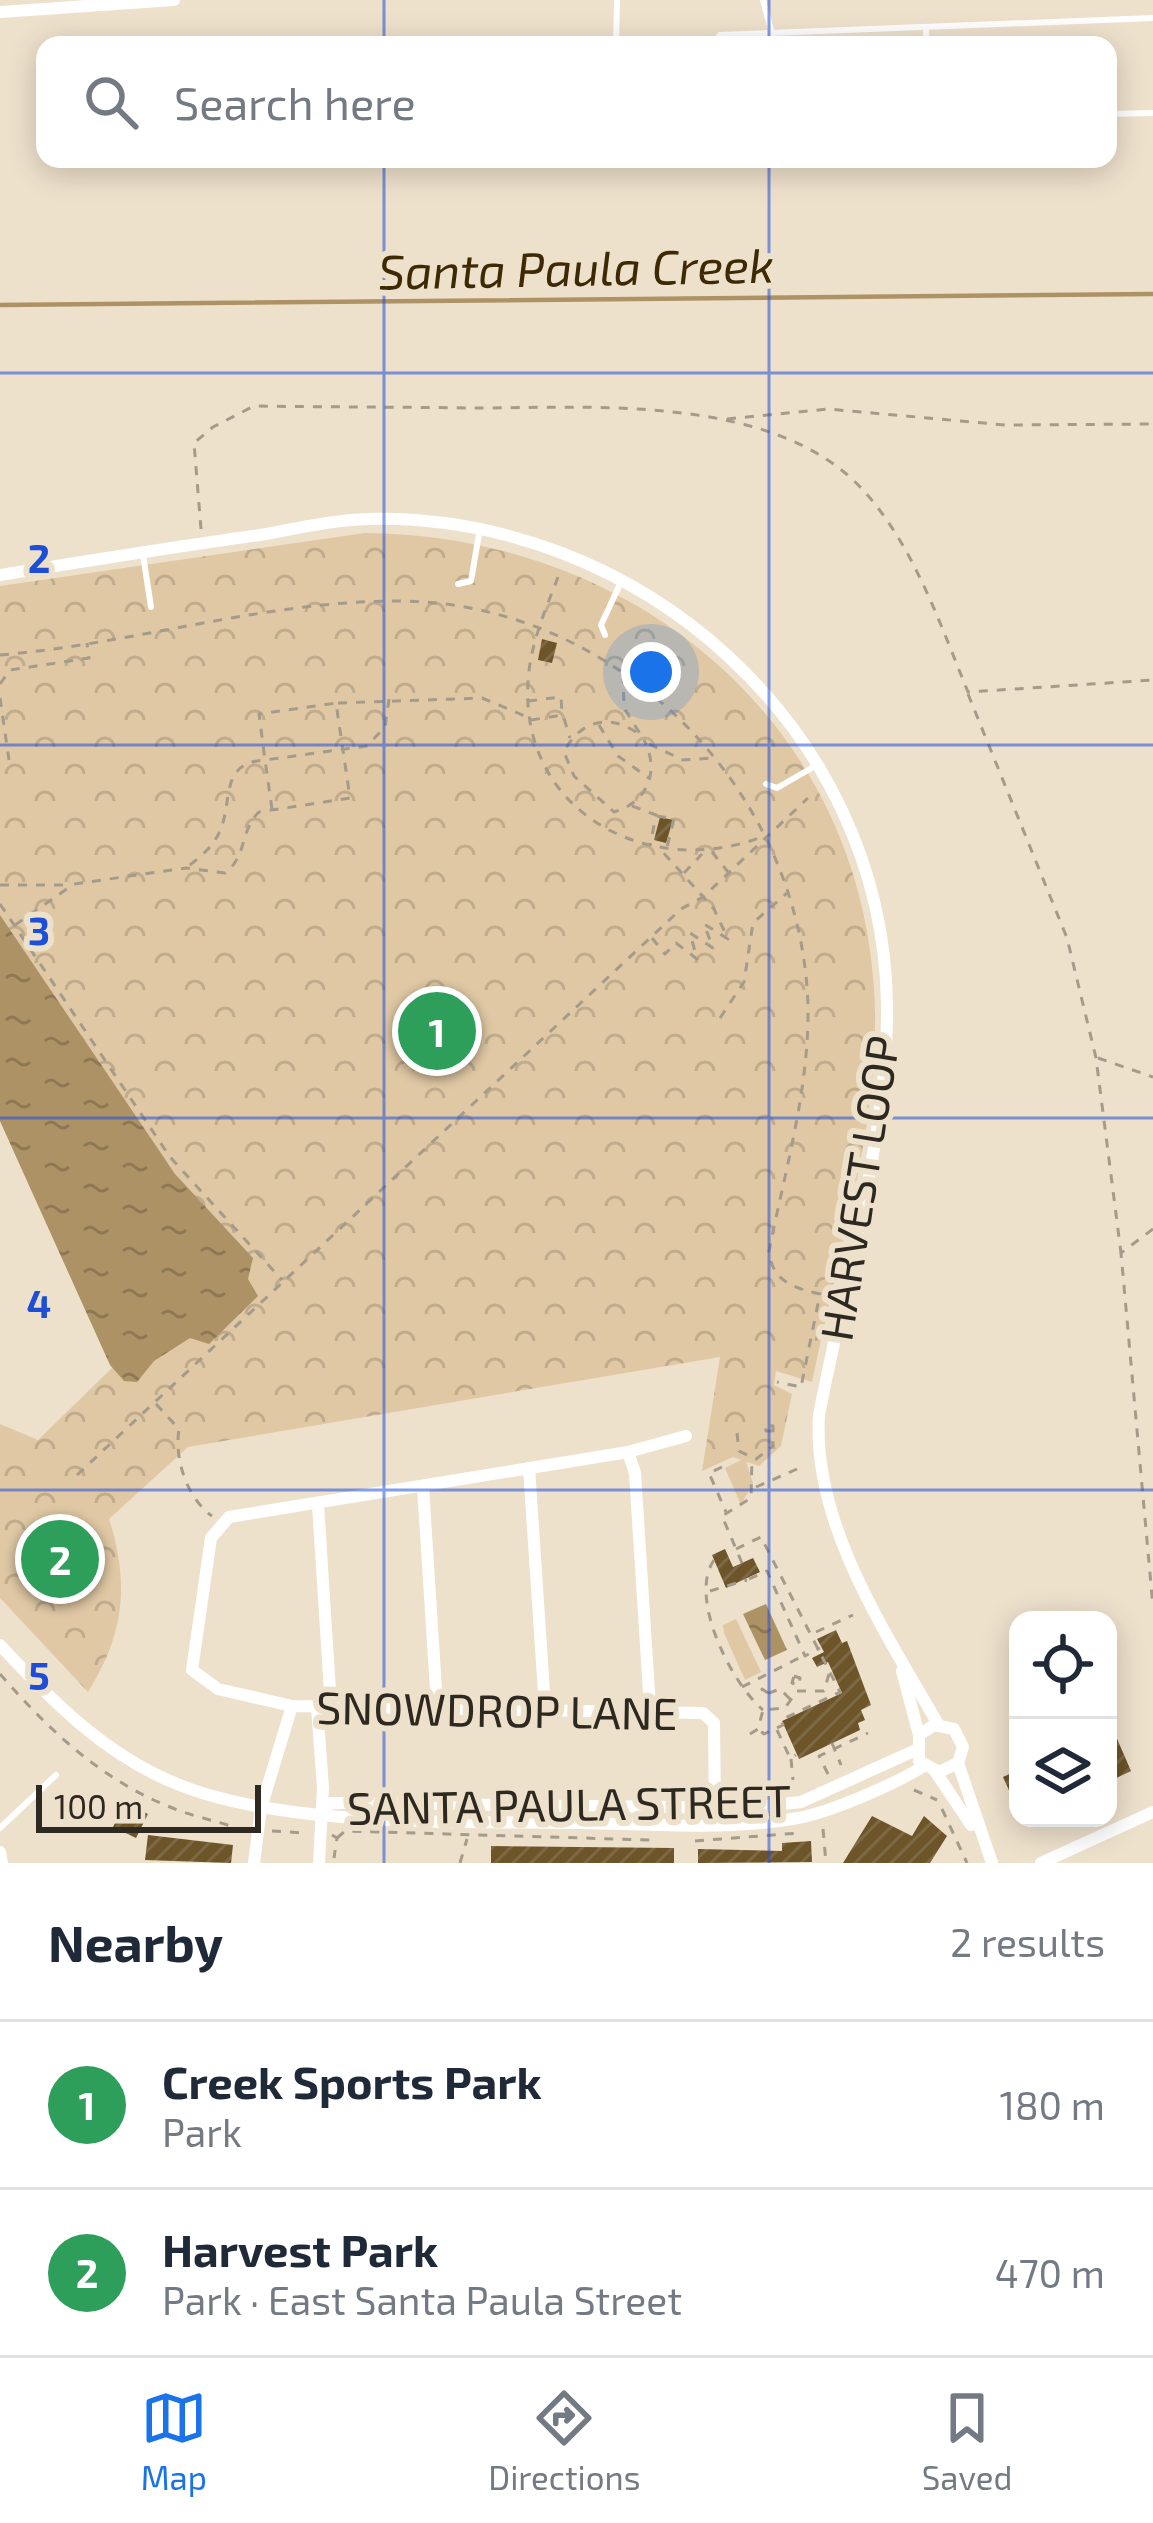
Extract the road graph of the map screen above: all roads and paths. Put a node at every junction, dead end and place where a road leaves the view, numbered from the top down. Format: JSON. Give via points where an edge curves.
{"nodes":[{"id":1,"x":174,"y":0,"type":"edge"},
{"id":2,"x":616,"y":0,"type":"edge"},
{"id":3,"x":764,"y":0,"type":"edge"},
{"id":4,"x":0,"y":12,"type":"edge"},
{"id":5,"x":1153,"y":18,"type":"edge"},
{"id":6,"x":926,"y":28,"type":"junction"},
{"id":7,"x":774,"y":34,"type":"junction"},
{"id":8,"x":616,"y":36,"type":"edge"},
{"id":9,"x":719,"y":36,"type":"edge"},
{"id":10,"x":926,"y":36,"type":"edge"},
{"id":11,"x":1153,"y":113,"type":"edge"},
{"id":12,"x":1117,"y":114,"type":"edge"},
{"id":13,"x":725,"y":419,"type":"junction"},
{"id":14,"x":1153,"y":424,"type":"edge"},
{"id":15,"x":480,"y":531,"type":"junction"},
{"id":16,"x":204,"y":543,"type":"junction"},
{"id":17,"x":142,"y":552,"type":"junction"},
{"id":18,"x":0,"y":575,"type":"edge"},
{"id":19,"x":558,"y":577,"type":"dead end"},
{"id":20,"x":623,"y":579,"type":"junction"},
{"id":21,"x":458,"y":584,"type":"dead end"},
{"id":22,"x":151,"y":607,"type":"dead end"},
{"id":23,"x":538,"y":629,"type":"junction"},
{"id":24,"x":605,"y":635,"type":"dead end"},
{"id":25,"x":87,"y":643,"type":"junction"},
{"id":26,"x":38,"y":650,"type":"junction"},
{"id":27,"x":0,"y":655,"type":"edge"},
{"id":28,"x":39,"y":666,"type":"junction"},
{"id":29,"x":624,"y":673,"type":"junction"},
{"id":30,"x":1153,"y":680,"type":"edge"},
{"id":31,"x":0,"y":684,"type":"edge"},
{"id":32,"x":968,"y":692,"type":"junction"},
{"id":33,"x":0,"y":698,"type":"edge"},
{"id":34,"x":388,"y":699,"type":"junction"},
{"id":35,"x":528,"y":701,"type":"junction"},
{"id":36,"x":336,"y":703,"type":"junction"},
{"id":37,"x":563,"y":715,"type":"junction"},
{"id":38,"x":530,"y":719,"type":"junction"},
{"id":39,"x":2,"y":722,"type":"edge"},
{"id":40,"x":598,"y":722,"type":"junction"},
{"id":41,"x":636,"y":732,"type":"junction"},
{"id":42,"x":571,"y":739,"type":"junction"},
{"id":43,"x":644,"y":740,"type":"junction"},
{"id":44,"x":343,"y":751,"type":"junction"},
{"id":45,"x":716,"y":758,"type":"junction"},
{"id":46,"x":9,"y":760,"type":"dead end"},
{"id":47,"x":265,"y":760,"type":"junction"},
{"id":48,"x":818,"y":764,"type":"junction"},
{"id":49,"x":651,"y":779,"type":"junction"},
{"id":50,"x":766,"y":784,"type":"dead end"},
{"id":51,"x":808,"y":798,"type":"dead end"},
{"id":52,"x":631,"y":806,"type":"junction"},
{"id":53,"x":272,"y":809,"type":"junction"},
{"id":54,"x":611,"y":810,"type":"junction"},
{"id":55,"x":656,"y":815,"type":"junction"},
{"id":56,"x":602,"y":826,"type":"junction"},
{"id":57,"x":766,"y":836,"type":"junction"},
{"id":58,"x":649,"y":848,"type":"junction"},
{"id":59,"x":664,"y":851,"type":"junction"},
{"id":60,"x":712,"y":852,"type":"junction"},
{"id":61,"x":703,"y":853,"type":"junction"},
{"id":62,"x":186,"y":868,"type":"junction"},
{"id":63,"x":729,"y":873,"type":"junction"},
{"id":64,"x":682,"y":874,"type":"junction"},
{"id":65,"x":74,"y":884,"type":"junction"},
{"id":66,"x":0,"y":885,"type":"edge"},
{"id":67,"x":788,"y":892,"type":"junction"},
{"id":68,"x":704,"y":897,"type":"junction"},
{"id":69,"x":0,"y":904,"type":"edge"},
{"id":70,"x":15,"y":925,"type":"junction"},
{"id":71,"x":651,"y":937,"type":"junction"},
{"id":72,"x":720,"y":1018,"type":"dead end"},
{"id":73,"x":1096,"y":1058,"type":"junction"},
{"id":74,"x":1153,"y":1077,"type":"edge"},
{"id":75,"x":1153,"y":1229,"type":"edge"},
{"id":76,"x":1121,"y":1252,"type":"junction"},
{"id":77,"x":283,"y":1281,"type":"junction"},
{"id":78,"x":778,"y":1382,"type":"dead end"},
{"id":79,"x":155,"y":1402,"type":"junction"},
{"id":80,"x":772,"y":1431,"type":"dead end"},
{"id":81,"x":737,"y":1433,"type":"dead end"},
{"id":82,"x":686,"y":1436,"type":"dead end"},
{"id":83,"x":628,"y":1452,"type":"junction"},
{"id":84,"x":752,"y":1459,"type":"junction"},
{"id":85,"x":722,"y":1467,"type":"dead end"},
{"id":86,"x":530,"y":1468,"type":"junction"},
{"id":87,"x":797,"y":1469,"type":"dead end"},
{"id":88,"x":77,"y":1475,"type":"dead end"},
{"id":89,"x":423,"y":1487,"type":"junction"},
{"id":90,"x":754,"y":1488,"type":"junction"},
{"id":91,"x":318,"y":1505,"type":"junction"},
{"id":92,"x":727,"y":1514,"type":"junction"},
{"id":93,"x":225,"y":1520,"type":"junction"},
{"id":94,"x":736,"y":1549,"type":"junction"},
{"id":95,"x":715,"y":1560,"type":"dead end"},
{"id":96,"x":742,"y":1563,"type":"dead end"},
{"id":97,"x":709,"y":1592,"type":"junction"},
{"id":98,"x":1153,"y":1607,"type":"edge"},
{"id":99,"x":853,"y":1615,"type":"dead end"},
{"id":100,"x":713,"y":1627,"type":"junction"},
{"id":101,"x":723,"y":1627,"type":"dead end"},
{"id":102,"x":814,"y":1633,"type":"junction"},
{"id":103,"x":0,"y":1645,"type":"edge"},
{"id":104,"x":820,"y":1648,"type":"junction"},
{"id":105,"x":897,"y":1652,"type":"junction"},
{"id":106,"x":805,"y":1656,"type":"junction"},
{"id":107,"x":831,"y":1672,"type":"junction"},
{"id":108,"x":742,"y":1687,"type":"junction"},
{"id":109,"x":768,"y":1693,"type":"dead end"},
{"id":110,"x":790,"y":1701,"type":"junction"},
{"id":111,"x":437,"y":1705,"type":"junction"},
{"id":112,"x":292,"y":1706,"type":"junction"},
{"id":113,"x":324,"y":1707,"type":"junction"},
{"id":114,"x":545,"y":1707,"type":"junction"},
{"id":115,"x":650,"y":1708,"type":"junction"},
{"id":116,"x":763,"y":1710,"type":"junction"},
{"id":117,"x":938,"y":1724,"type":"junction"},
{"id":118,"x":776,"y":1728,"type":"junction"},
{"id":119,"x":758,"y":1729,"type":"junction"},
{"id":120,"x":868,"y":1733,"type":"dead end"},
{"id":121,"x":750,"y":1734,"type":"dead end"},
{"id":122,"x":917,"y":1742,"type":"junction"},
{"id":123,"x":833,"y":1746,"type":"junction"},
{"id":124,"x":958,"y":1763,"type":"junction"},
{"id":125,"x":842,"y":1767,"type":"dead end"},
{"id":126,"x":930,"y":1769,"type":"junction"},
{"id":127,"x":828,"y":1774,"type":"dead end"},
{"id":128,"x":56,"y":1775,"type":"dead end"},
{"id":129,"x":793,"y":1780,"type":"dead end"},
{"id":130,"x":261,"y":1808,"type":"junction"},
{"id":131,"x":715,"y":1808,"type":"junction"},
{"id":132,"x":323,"y":1811,"type":"junction"},
{"id":133,"x":1153,"y":1812,"type":"edge"},
{"id":134,"x":822,"y":1827,"type":"dead end"},
{"id":135,"x":0,"y":1828,"type":"edge"},
{"id":136,"x":251,"y":1831,"type":"junction"},
{"id":137,"x":322,"y":1834,"type":"junction"},
{"id":138,"x":979,"y":1836,"type":"junction"},
{"id":139,"x":467,"y":1837,"type":"dead end"},
{"id":140,"x":0,"y":1852,"type":"edge"},
{"id":141,"x":2,"y":1863,"type":"edge"},
{"id":142,"x":254,"y":1863,"type":"edge"},
{"id":143,"x":319,"y":1863,"type":"edge"},
{"id":144,"x":334,"y":1863,"type":"edge"},
{"id":145,"x":460,"y":1863,"type":"edge"},
{"id":146,"x":826,"y":1863,"type":"edge"},
{"id":147,"x":992,"y":1863,"type":"edge"},
{"id":148,"x":1041,"y":1863,"type":"edge"}],
"edges":[{"from":1,"to":4,"type":"street"},
{"from":2,"to":8,"type":"lane"},
{"from":3,"to":7,"type":"lane"},
{"from":5,"to":6,"type":"lane"},
{"from":6,"to":7,"type":"lane"},
{"from":6,"to":10,"type":"lane"},
{"from":7,"to":9,"type":"lane"},
{"from":11,"to":12,"type":"lane"},
{"from":13,"to":14,"type":"path","via":[[828,409],[1005,425]]},
{"from":13,"to":16,"type":"path","via":[[632,408],[254,406],[194,443]]},
{"from":13,"to":32,"type":"path","via":[[812,452],[863,490],[926,587]]},
{"from":15,"to":16,"type":"street","name":"HARVEST LOOP","via":[[366,519]]},
{"from":15,"to":20,"type":"street","name":"HARVEST LOOP"},
{"from":15,"to":21,"type":"lane","via":[[471,581]]},
{"from":16,"to":17,"type":"street","name":"HARVEST LOOP"},
{"from":17,"to":18,"type":"street","name":"HARVEST LOOP"},
{"from":17,"to":22,"type":"lane"},
{"from":19,"to":23,"type":"path"},
{"from":20,"to":24,"type":"lane","via":[[601,625]]},
{"from":20,"to":48,"type":"street","name":"HARVEST LOOP","via":[[725,650],[774,700]]},
{"from":23,"to":25,"type":"path","via":[[452,606],[389,601]]},
{"from":23,"to":29,"type":"path"},
{"from":23,"to":35,"type":"path"},
{"from":25,"to":26,"type":"path"},
{"from":25,"to":28,"type":"path","via":[[89,658]]},
{"from":26,"to":27,"type":"path"},
{"from":26,"to":28,"type":"path"},
{"from":28,"to":31,"type":"path","via":[[10,670]]},
{"from":29,"to":41,"type":"path","via":[[622,700]]},
{"from":29,"to":45,"type":"path"},
{"from":30,"to":32,"type":"path"},
{"from":32,"to":73,"type":"path","via":[[1067,938]]},
{"from":33,"to":39,"type":"path"},
{"from":34,"to":36,"type":"path"},
{"from":34,"to":38,"type":"path","via":[[482,698]]},
{"from":34,"to":44,"type":"path","via":[[382,733]]},
{"from":35,"to":37,"type":"path","via":[[560,697]]},
{"from":35,"to":38,"type":"path"},
{"from":36,"to":44,"type":"path"},
{"from":36,"to":47,"type":"path","via":[[259,714]]},
{"from":37,"to":38,"type":"path"},
{"from":37,"to":42,"type":"path"},
{"from":38,"to":56,"type":"path","via":[[553,777]]},
{"from":39,"to":46,"type":"path"},
{"from":40,"to":41,"type":"path"},
{"from":40,"to":42,"type":"path"},
{"from":40,"to":49,"type":"path","via":[[618,756]]},
{"from":41,"to":43,"type":"path"},
{"from":42,"to":54,"type":"path","via":[[567,764]]},
{"from":43,"to":45,"type":"path","via":[[683,760]]},
{"from":43,"to":49,"type":"path"},
{"from":44,"to":47,"type":"path"},
{"from":44,"to":53,"type":"path","via":[[350,798]]},
{"from":45,"to":57,"type":"path"},
{"from":47,"to":53,"type":"path"},
{"from":47,"to":62,"type":"path","via":[[236,772],[220,833]]},
{"from":48,"to":50,"type":"lane","via":[[777,788]]},
{"from":48,"to":105,"type":"street","name":"HARVEST LOOP","via":[[862,860],[887,1000],[881,1093],[818,1450],[834,1518]]},
{"from":49,"to":52,"type":"path"},
{"from":51,"to":57,"type":"path"},
{"from":52,"to":54,"type":"path"},
{"from":52,"to":55,"type":"path"},
{"from":53,"to":62,"type":"path","via":[[249,822],[230,870]]},
{"from":54,"to":56,"type":"path"},
{"from":55,"to":58,"type":"path"},
{"from":55,"to":59,"type":"path","via":[[674,820]]},
{"from":56,"to":58,"type":"path"},
{"from":57,"to":60,"type":"path"},
{"from":57,"to":63,"type":"path"},
{"from":57,"to":67,"type":"path"},
{"from":58,"to":59,"type":"path"},
{"from":59,"to":61,"type":"path"},
{"from":59,"to":64,"type":"path"},
{"from":60,"to":61,"type":"path"},
{"from":60,"to":63,"type":"path"},
{"from":61,"to":64,"type":"path"},
{"from":62,"to":65,"type":"path"},
{"from":63,"to":68,"type":"path"},
{"from":64,"to":68,"type":"path"},
{"from":65,"to":66,"type":"path"},
{"from":65,"to":70,"type":"path"},
{"from":67,"to":72,"type":"path","via":[[753,923],[744,982]]},
{"from":67,"to":78,"type":"path","via":[[802,950],[807,1044],[769,1251],[785,1283],[820,1294],[801,1387]]},
{"from":68,"to":71,"type":"path"},
{"from":68,"to":71,"type":"path","via":[[728,939],[702,925],[713,948],[690,933],[697,959],[676,943],[665,953]]},
{"from":69,"to":70,"type":"path"},
{"from":70,"to":77,"type":"path","via":[[170,1157]]},
{"from":71,"to":77,"type":"path"},
{"from":73,"to":74,"type":"path"},
{"from":73,"to":76,"type":"path"},
{"from":75,"to":76,"type":"path"},
{"from":76,"to":98,"type":"path"},
{"from":77,"to":79,"type":"path"},
{"from":79,"to":88,"type":"path"},
{"from":79,"to":93,"type":"path","via":[[178,1429],[190,1499]]},
{"from":80,"to":84,"type":"path","via":[[770,1452]]},
{"from":81,"to":84,"type":"path","via":[[739,1451]]},
{"from":82,"to":83,"type":"street"},
{"from":83,"to":86,"type":"street"},
{"from":83,"to":115,"type":"street"},
{"from":84,"to":90,"type":"path"},
{"from":85,"to":92,"type":"path","via":[[709,1473]]},
{"from":86,"to":89,"type":"street"},
{"from":86,"to":114,"type":"street"},
{"from":87,"to":90,"type":"path"},
{"from":89,"to":91,"type":"street"},
{"from":89,"to":111,"type":"street"},
{"from":90,"to":92,"type":"path"},
{"from":91,"to":93,"type":"street"},
{"from":91,"to":113,"type":"street"},
{"from":92,"to":94,"type":"path"},
{"from":93,"to":112,"type":"street","name":"SNOWDROP LANE","via":[[211,1538],[196,1677]]},
{"from":94,"to":96,"type":"path"},
{"from":94,"to":102,"type":"path","via":[[761,1538],[805,1633]]},
{"from":95,"to":97,"type":"path"},
{"from":97,"to":100,"type":"path"},
{"from":97,"to":106,"type":"path","via":[[767,1571]]},
{"from":99,"to":102,"type":"path"},
{"from":100,"to":101,"type":"path"},
{"from":100,"to":108,"type":"path"},
{"from":102,"to":104,"type":"path"},
{"from":103,"to":130,"type":"street","via":[[120,1755],[182,1787]]},
{"from":104,"to":106,"type":"path"},
{"from":104,"to":107,"type":"path"},
{"from":105,"to":117,"type":"street","name":"HARVEST LOOP"},
{"from":105,"to":122,"type":"street","name":"HARVEST LOOP"},
{"from":106,"to":108,"type":"path"},
{"from":107,"to":110,"type":"path","via":[[824,1691],[798,1688]]},
{"from":107,"to":118,"type":"path","via":[[840,1692]]},
{"from":108,"to":116,"type":"path"},
{"from":109,"to":110,"type":"path","via":[[783,1690]]},
{"from":110,"to":116,"type":"path"},
{"from":111,"to":113,"type":"street","name":"SNOWDROP LANE"},
{"from":111,"to":114,"type":"street","name":"SNOWDROP LANE"},
{"from":112,"to":113,"type":"street","name":"SNOWDROP LANE"},
{"from":112,"to":130,"type":"street"},
{"from":113,"to":132,"type":"street"},
{"from":114,"to":115,"type":"street","name":"SNOWDROP LANE"},
{"from":115,"to":131,"type":"street","name":"SNOWDROP LANE","via":[[703,1713],[714,1723]]},
{"from":116,"to":119,"type":"path"},
{"from":117,"to":122,"type":"street"},
{"from":117,"to":124,"type":"street","via":[[959,1736]]},
{"from":118,"to":119,"type":"path"},
{"from":118,"to":129,"type":"path","via":[[793,1756]]},
{"from":119,"to":121,"type":"path"},
{"from":120,"to":123,"type":"path"},
{"from":122,"to":126,"type":"street"},
{"from":122,"to":131,"type":"street","name":"SANTA PAULA STREET","via":[[801,1802]]},
{"from":123,"to":125,"type":"path"},
{"from":123,"to":127,"type":"path","via":[[819,1756]]},
{"from":124,"to":126,"type":"street"},
{"from":124,"to":138,"type":"street"},
{"from":126,"to":132,"type":"street","name":"SANTA PAULA STREET","via":[[813,1815],[764,1823]]},
{"from":126,"to":138,"type":"street"},
{"from":128,"to":135,"type":"lane"},
{"from":130,"to":132,"type":"street"},
{"from":130,"to":136,"type":"street"},
{"from":131,"to":132,"type":"street","name":"SANTA PAULA STREET","via":[[331,1803]]},
{"from":132,"to":137,"type":"street"},
{"from":133,"to":148,"type":"street"},
{"from":134,"to":146,"type":"path"},
{"from":136,"to":137,"type":"path"},
{"from":136,"to":142,"type":"street"},
{"from":137,"to":143,"type":"street"},
{"from":137,"to":144,"type":"path","via":[[337,1838]]},
{"from":138,"to":147,"type":"street"},
{"from":139,"to":145,"type":"path"},
{"from":140,"to":141,"type":"street"}]}
